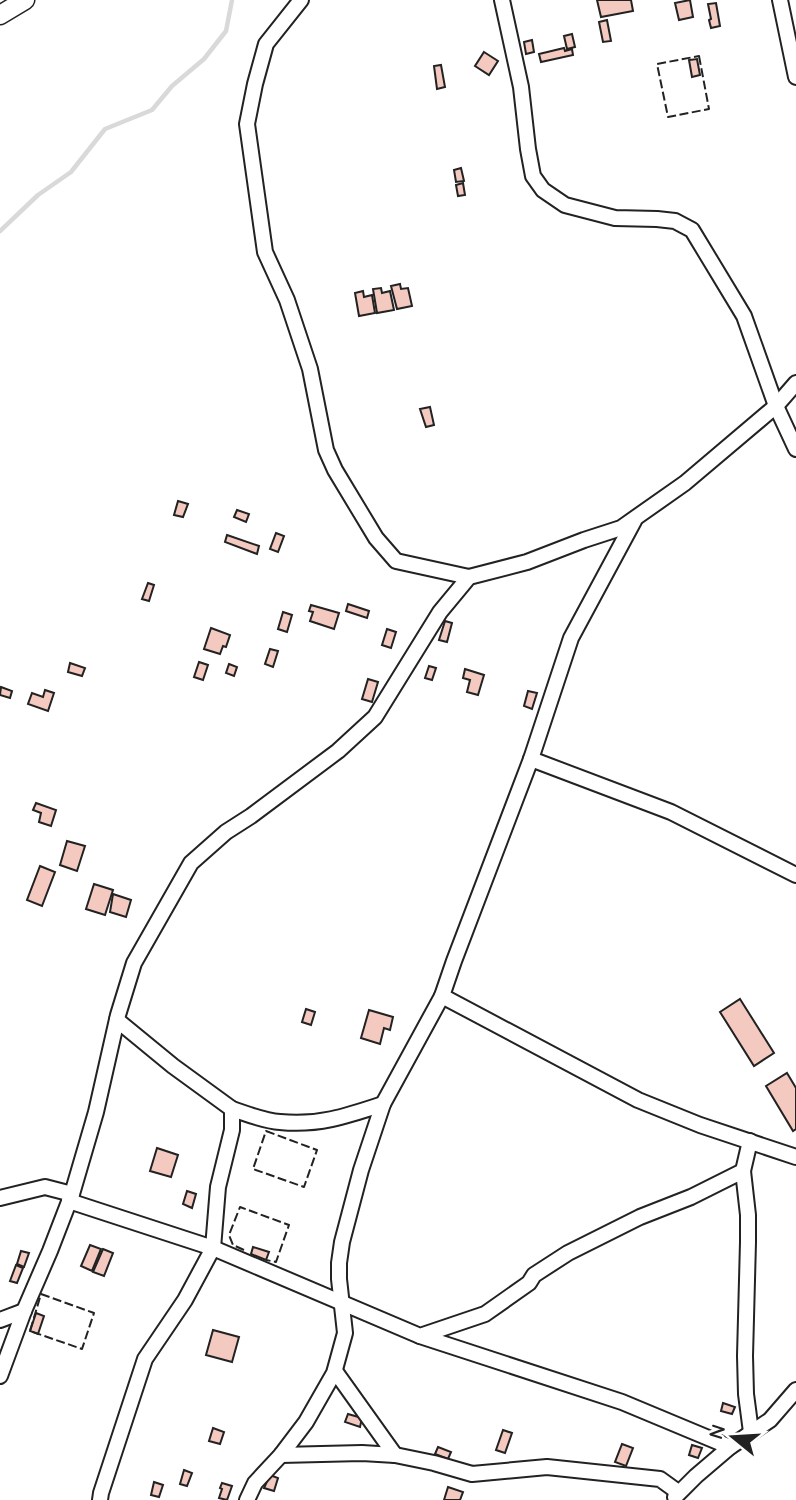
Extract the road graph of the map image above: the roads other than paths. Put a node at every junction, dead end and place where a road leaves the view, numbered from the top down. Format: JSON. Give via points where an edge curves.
{"nodes":[{"id":1,"x":25,"y":0,"type":"edge"},
{"id":2,"x":301,"y":0,"type":"edge"},
{"id":3,"x":502,"y":0,"type":"edge"},
{"id":4,"x":780,"y":0,"type":"edge"},
{"id":5,"x":0,"y":15,"type":"edge"},
{"id":6,"x":796,"y":77,"type":"edge"},
{"id":7,"x":796,"y":383,"type":"edge"},
{"id":8,"x":776,"y":406,"type":"junction"},
{"id":9,"x":796,"y":449,"type":"edge"},
{"id":10,"x":636,"y":517,"type":"junction"},
{"id":11,"x":469,"y":577,"type":"junction"},
{"id":12,"x":531,"y":759,"type":"junction"},
{"id":13,"x":796,"y":875,"type":"edge"},
{"id":14,"x":442,"y":996,"type":"junction"},
{"id":15,"x":117,"y":1020,"type":"junction"},
{"id":16,"x":383,"y":1104,"type":"junction"},
{"id":17,"x":232,"y":1109,"type":"junction"},
{"id":18,"x":750,"y":1141,"type":"junction"},
{"id":19,"x":796,"y":1157,"type":"edge"},
{"id":20,"x":743,"y":1171,"type":"junction"},
{"id":21,"x":71,"y":1197,"type":"junction"},
{"id":22,"x":0,"y":1198,"type":"edge"},
{"id":23,"x":213,"y":1248,"type":"junction"},
{"id":24,"x":341,"y":1302,"type":"junction"},
{"id":25,"x":24,"y":1311,"type":"junction"},
{"id":26,"x":0,"y":1320,"type":"edge"},
{"id":27,"x":419,"y":1336,"type":"junction"},
{"id":28,"x":335,"y":1371,"type":"junction"},
{"id":29,"x":0,"y":1377,"type":"edge"},
{"id":30,"x":796,"y":1390,"type":"edge"},
{"id":31,"x":751,"y":1432,"type":"junction"},
{"id":32,"x":730,"y":1447,"type":"junction"},
{"id":33,"x":281,"y":1455,"type":"junction"},
{"id":34,"x":395,"y":1455,"type":"junction"},
{"id":35,"x":676,"y":1496,"type":"edge"},
{"id":36,"x":100,"y":1500,"type":"edge"},
{"id":37,"x":247,"y":1500,"type":"edge"}],
"edges":[{"from":1,"to":5,"type":"street"},
{"from":2,"to":11,"type":"street","via":[[266,44],[247,124],[265,252],[310,369],[326,450],[376,538],[396,561]]},
{"from":3,"to":8,"type":"street","via":[[521,87],[533,176],[543,190],[565,205],[615,218],[675,221],[692,230],[744,316]]},
{"from":4,"to":6,"type":"street"},
{"from":7,"to":8,"type":"street"},
{"from":8,"to":9,"type":"street"},
{"from":8,"to":10,"type":"street","via":[[685,483]]},
{"from":10,"to":11,"type":"street","via":[[621,528],[527,562]]},
{"from":10,"to":12,"type":"street","via":[[571,638]]},
{"from":11,"to":15,"type":"street","via":[[440,612],[375,717],[338,751],[191,863],[134,964]]},
{"from":12,"to":13,"type":"street","via":[[671,812]]},
{"from":12,"to":14,"type":"street"},
{"from":14,"to":16,"type":"street"},
{"from":14,"to":18,"type":"street","via":[[638,1100]]},
{"from":15,"to":17,"type":"street"},
{"from":15,"to":21,"type":"street"},
{"from":16,"to":17,"type":"street","via":[[339,1119],[309,1123],[277,1122]]},
{"from":16,"to":24,"type":"street","via":[[342,1242]]},
{"from":17,"to":23,"type":"street"},
{"from":18,"to":19,"type":"street"},
{"from":18,"to":20,"type":"street"},
{"from":20,"to":27,"type":"street","via":[[568,1253],[485,1314]]},
{"from":20,"to":31,"type":"street","via":[[748,1215],[746,1394]]},
{"from":21,"to":22,"type":"street","via":[[45,1187]]},
{"from":21,"to":23,"type":"street"},
{"from":21,"to":25,"type":"street"},
{"from":23,"to":24,"type":"street"},
{"from":23,"to":36,"type":"street","via":[[145,1359]]},
{"from":24,"to":27,"type":"street"},
{"from":24,"to":28,"type":"street","via":[[345,1333]]},
{"from":25,"to":26,"type":"street"},
{"from":25,"to":29,"type":"street"},
{"from":27,"to":32,"type":"street","via":[[622,1402]]},
{"from":28,"to":33,"type":"street"},
{"from":28,"to":34,"type":"street"},
{"from":30,"to":31,"type":"street","via":[[770,1420]]},
{"from":31,"to":32,"type":"street"},
{"from":32,"to":35,"type":"street"},
{"from":33,"to":34,"type":"street"},
{"from":33,"to":37,"type":"street","via":[[255,1483]]},
{"from":34,"to":35,"type":"street","via":[[472,1474],[547,1467],[648,1477],[660,1479]]}]}
